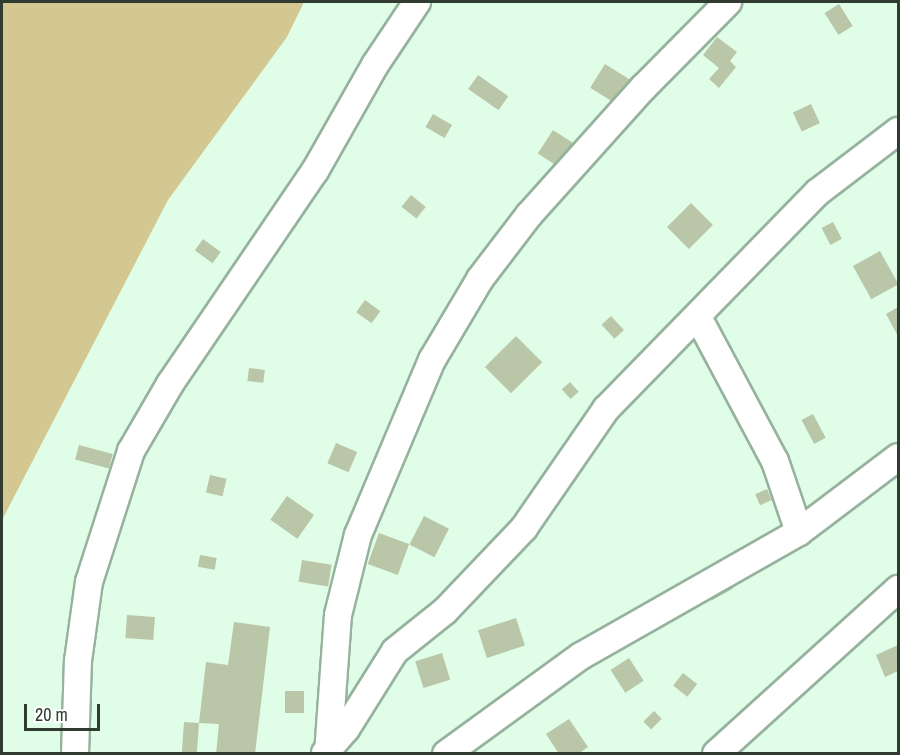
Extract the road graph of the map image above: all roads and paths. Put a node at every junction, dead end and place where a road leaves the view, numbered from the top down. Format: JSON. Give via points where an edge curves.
{"nodes":[{"id":1,"x":417,"y":2,"type":"edge"},
{"id":2,"x":728,"y":2,"type":"edge"},
{"id":3,"x":898,"y":131,"type":"edge"},
{"id":4,"x":698,"y":317,"type":"junction"},
{"id":5,"x":898,"y":457,"type":"edge"},
{"id":6,"x":799,"y":532,"type":"junction"},
{"id":7,"x":898,"y":589,"type":"edge"},
{"id":8,"x":327,"y":752,"type":"edge"},
{"id":9,"x":75,"y":753,"type":"edge"},
{"id":10,"x":446,"y":753,"type":"edge"},
{"id":11,"x":716,"y":753,"type":"edge"}],
"edges":[{"from":1,"to":9,"type":"street","via":[[375,65],[315,171],[170,384],[131,451],[89,582],[78,661]]},
{"from":2,"to":8,"type":"street","via":[[643,88],[529,214],[480,279],[432,360],[358,535],[338,615]]},
{"from":3,"to":4,"type":"street","via":[[818,192]]},
{"from":4,"to":6,"type":"street","via":[[775,461]]},
{"from":4,"to":8,"type":"street","via":[[606,409],[524,528],[445,611],[395,651]]},
{"from":5,"to":6,"type":"street"},
{"from":6,"to":10,"type":"street","via":[[581,656]]},
{"from":7,"to":11,"type":"street"}]}
